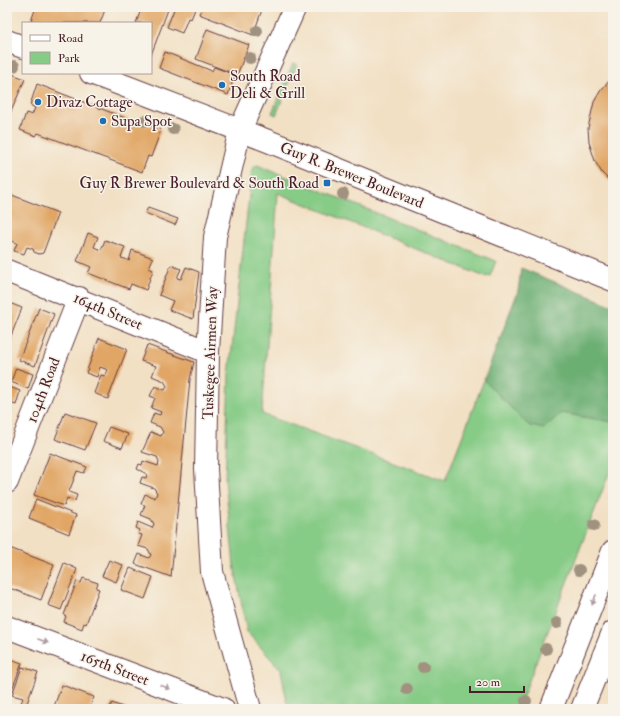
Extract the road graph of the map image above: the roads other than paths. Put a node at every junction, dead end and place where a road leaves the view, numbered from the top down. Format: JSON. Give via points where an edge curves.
{"nodes":[{"id":1,"x":295,"y":7,"type":"edge"},
{"id":2,"x":7,"y":41,"type":"edge"},
{"id":3,"x":22,"y":47,"type":"edge"},
{"id":4,"x":94,"y":74,"type":"edge"},
{"id":5,"x":240,"y":130,"type":"junction"},
{"id":6,"x":7,"y":271,"type":"edge"},
{"id":7,"x":613,"y":280,"type":"edge"},
{"id":8,"x":79,"y":298,"type":"junction"},
{"id":9,"x":208,"y":352,"type":"junction"},
{"id":10,"x":7,"y":482,"type":"edge"},
{"id":11,"x":613,"y":551,"type":"edge"},
{"id":12,"x":7,"y":627,"type":"edge"},
{"id":13,"x":613,"y":632,"type":"edge"},
{"id":14,"x":223,"y":709,"type":"edge"},
{"id":15,"x":250,"y":709,"type":"edge"},
{"id":16,"x":551,"y":709,"type":"edge"},
{"id":17,"x":582,"y":709,"type":"edge"}],
"edges":[{"from":1,"to":5,"type":"street","name":"Tuskegee Airmen Way"},
{"from":2,"to":3,"type":"street"},
{"from":4,"to":5,"type":"street","name":"Guy R. Brewer Boulevard"},
{"from":5,"to":7,"type":"street","name":"Guy R. Brewer Boulevard"},
{"from":5,"to":9,"type":"street","name":"Tuskegee Airmen Way","via":[[215,237]]},
{"from":6,"to":8,"type":"street","name":"164th Street"},
{"from":8,"to":9,"type":"street","name":"164th Street"},
{"from":8,"to":10,"type":"street","name":"104th Road"},
{"from":9,"to":15,"type":"street","name":"Tuskegee Airmen Way","via":[[206,469],[212,572]]},
{"from":11,"to":16,"type":"street","one_way":true},
{"from":12,"to":14,"type":"street","name":"165th Street","one_way":true},
{"from":13,"to":17,"type":"street"}]}
